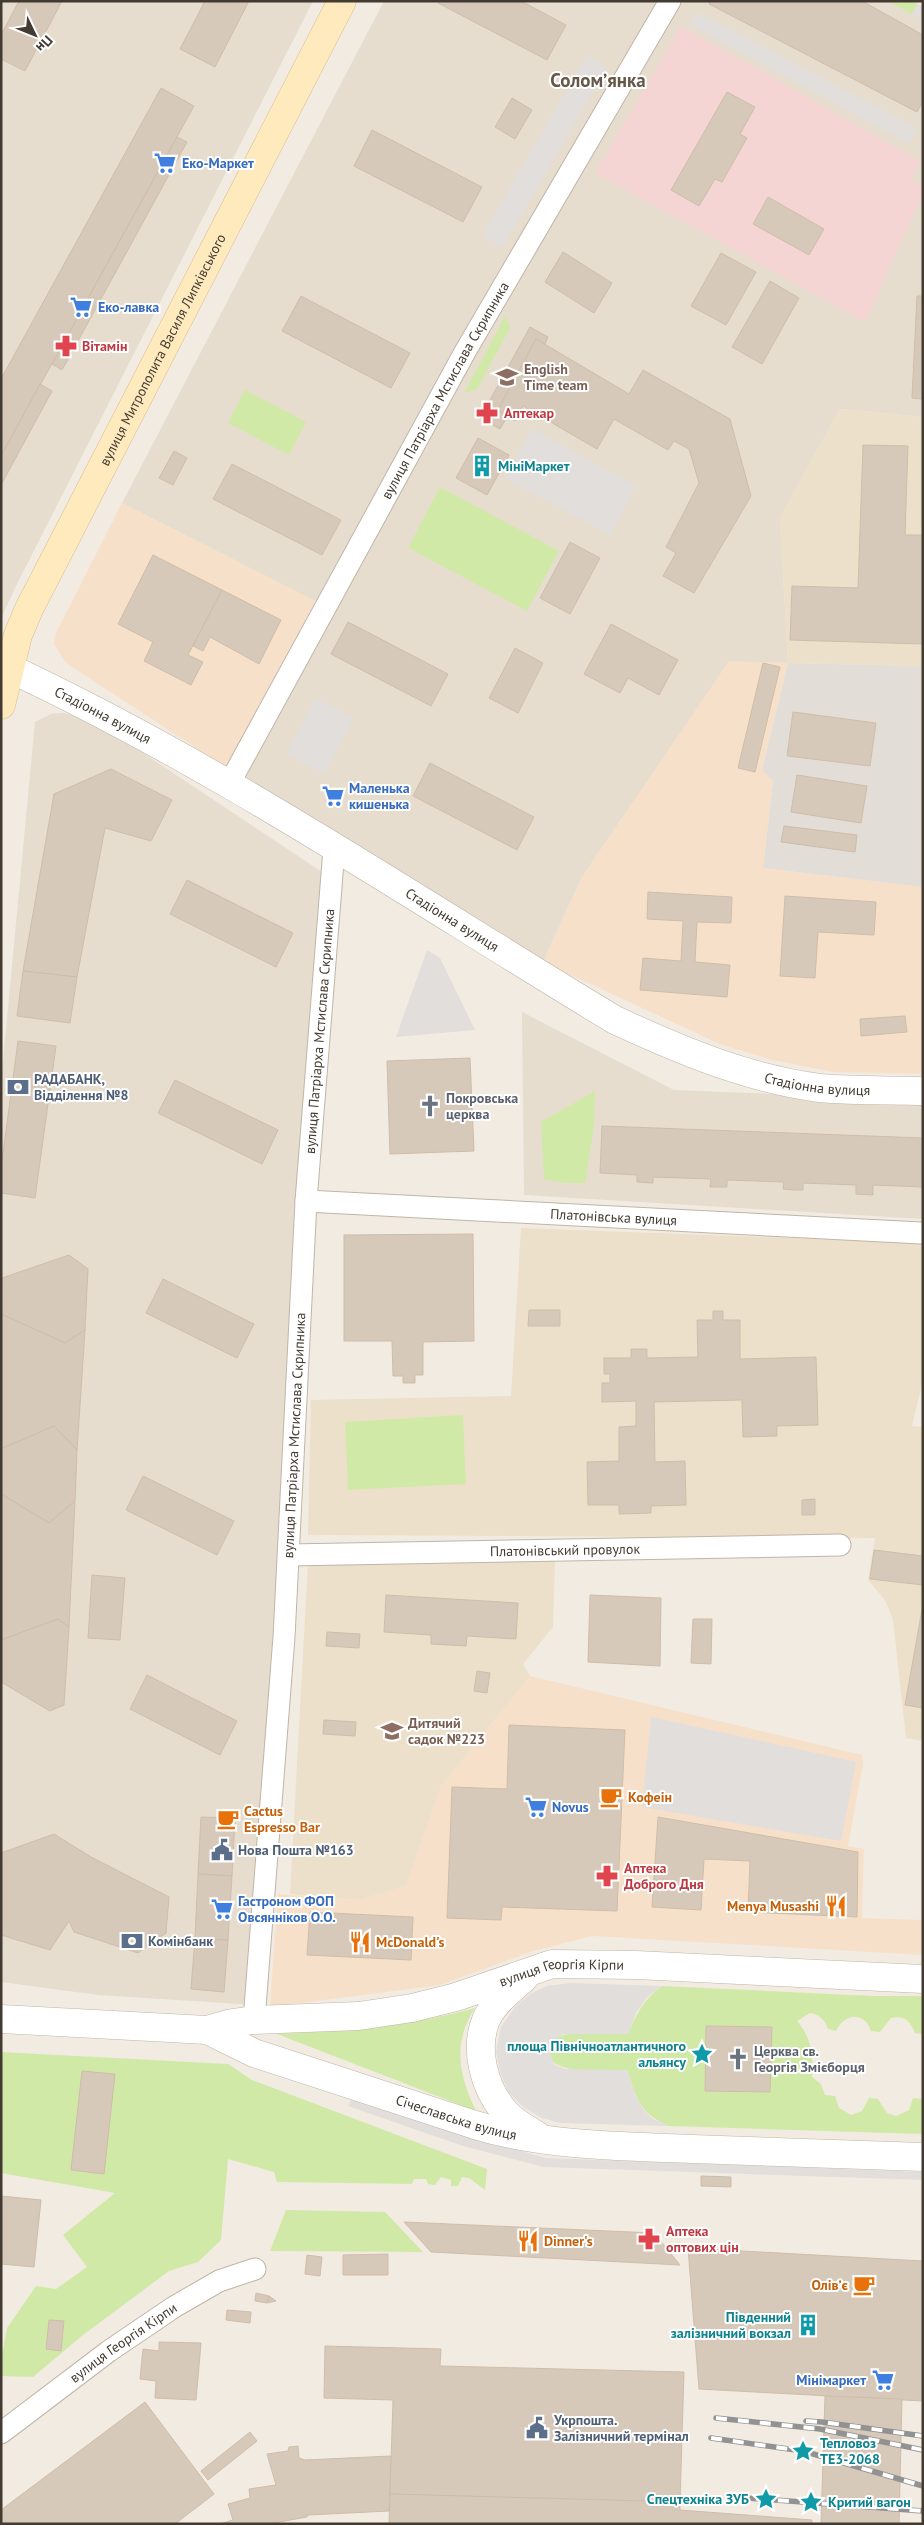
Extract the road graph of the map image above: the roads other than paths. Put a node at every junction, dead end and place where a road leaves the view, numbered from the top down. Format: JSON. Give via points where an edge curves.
{"nodes":[{"id":1,"x":342,"y":1,"type":"edge"},
{"id":2,"x":670,"y":1,"type":"edge"},
{"id":3,"x":9,"y":668,"type":"junction"},
{"id":4,"x":1,"y":705,"type":"edge"},
{"id":5,"x":229,"y":784,"type":"junction"},
{"id":6,"x":334,"y":849,"type":"junction"},
{"id":7,"x":923,"y":1091,"type":"edge"},
{"id":8,"x":306,"y":1202,"type":"junction"},
{"id":9,"x":921,"y":1233,"type":"dead end"},
{"id":10,"x":840,"y":1545,"type":"dead end"},
{"id":11,"x":289,"y":1555,"type":"junction"},
{"id":12,"x":534,"y":1969,"type":"junction"},
{"id":13,"x":923,"y":1979,"type":"edge"},
{"id":14,"x":1,"y":2018,"type":"edge"},
{"id":15,"x":254,"y":2020,"type":"junction"},
{"id":16,"x":207,"y":2030,"type":"junction"},
{"id":17,"x":545,"y":2141,"type":"junction"},
{"id":18,"x":923,"y":2157,"type":"edge"},
{"id":19,"x":255,"y":2269,"type":"dead end"},
{"id":20,"x":1,"y":2433,"type":"edge"}],
"edges":[{"from":1,"to":3,"type":"main road","name":"вулиця Митрополита Василя Липківського","via":[[28,610]]},
{"from":2,"to":5,"type":"street","name":"вулиця Патріарха Мстислава Скрипника","via":[[471,343]]},
{"from":3,"to":4,"type":"main road","name":"вулиця Митрополита Василя Липківського"},
{"from":3,"to":5,"type":"street","name":"Стадіонна вулиця","via":[[60,692]]},
{"from":5,"to":6,"type":"street","name":"Стадіонна вулиця"},
{"from":6,"to":7,"type":"street","name":"Стадіонна вулиця","via":[[615,1020],[680,1049],[752,1074],[820,1088]]},
{"from":6,"to":8,"type":"street","name":"вулиця Патріарха Мстислава Скрипника"},
{"from":8,"to":9,"type":"street","name":"Платонівська вулиця"},
{"from":8,"to":11,"type":"street","name":"вулиця Патріарха Мстислава Скрипника"},
{"from":10,"to":11,"type":"street","name":"Платонівський провулок"},
{"from":11,"to":15,"type":"street","name":"вулиця Патріарха Мстислава Скрипника"},
{"from":12,"to":13,"type":"street","name":"вулиця Георгія Кірпи","via":[[552,1964],[581,1963]]},
{"from":12,"to":15,"type":"street","name":"вулиця Георгія Кірпи","via":[[456,1997],[412,2008],[358,2016]]},
{"from":12,"to":17,"type":"street","via":[[501,1998],[486,2019],[481,2040],[483,2068],[490,2090],[504,2112]]},
{"from":14,"to":16,"type":"street","name":"Січеславська вулиця"},
{"from":15,"to":16,"type":"street","name":"вулиця Георгія Кірпи"},
{"from":16,"to":17,"type":"street","name":"Січеславська вулиця","via":[[254,2053],[475,2125]]},
{"from":17,"to":18,"type":"street","name":"Січеславська вулиця"},
{"from":19,"to":20,"type":"street","name":"вулиця Георгія Кірпи","via":[[219,2281],[174,2307],[109,2351]]}]}
